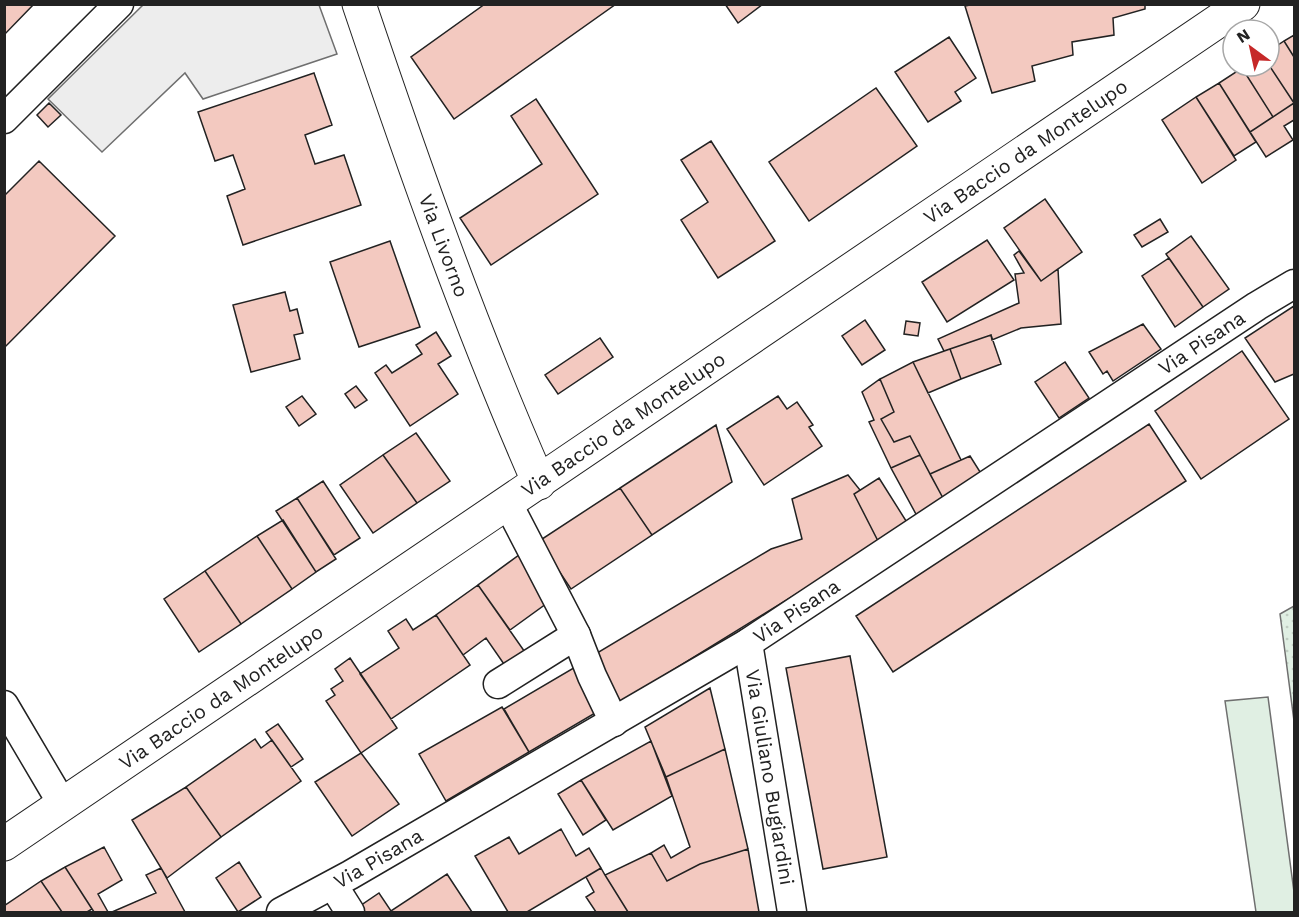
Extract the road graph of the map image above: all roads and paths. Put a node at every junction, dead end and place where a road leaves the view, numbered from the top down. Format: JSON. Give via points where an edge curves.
{"nodes":[{"id":1,"x":119,"y":4,"type":"edge"},
{"id":2,"x":1244,"y":4,"type":"edge"},
{"id":3,"x":364,"y":7,"type":"edge"},
{"id":4,"x":4,"y":119,"type":"edge"},
{"id":5,"x":1294,"y":284,"type":"edge"},
{"id":6,"x":539,"y":483,"type":"junction"},
{"id":7,"x":508,"y":504,"type":"junction"},
{"id":8,"x":576,"y":635,"type":"junction"},
{"id":9,"x":748,"y":643,"type":"junction"},
{"id":10,"x":498,"y":684,"type":"dead end"},
{"id":11,"x":4,"y":705,"type":"edge"},
{"id":12,"x":614,"y":722,"type":"junction"},
{"id":13,"x":63,"y":805,"type":"junction"},
{"id":14,"x":4,"y":844,"type":"edge"},
{"id":15,"x":333,"y":885,"type":"junction"},
{"id":16,"x":281,"y":912,"type":"edge"},
{"id":17,"x":350,"y":912,"type":"edge"},
{"id":18,"x":792,"y":912,"type":"edge"}],
"edges":[{"from":1,"to":4,"type":"street"},
{"from":2,"to":6,"type":"street","name":"Via Baccio da Montelupo"},
{"from":3,"to":6,"type":"street","name":"Via Livorno","via":[[404,139],[486,360]]},
{"from":5,"to":9,"type":"street","name":"Via Pisana"},
{"from":6,"to":7,"type":"street","name":"Via Baccio da Montelupo"},
{"from":7,"to":8,"type":"street"},
{"from":7,"to":13,"type":"street","name":"Via Baccio da Montelupo"},
{"from":8,"to":10,"type":"street"},
{"from":8,"to":12,"type":"street"},
{"from":9,"to":12,"type":"street","name":"Via Pisana"},
{"from":9,"to":18,"type":"street","name":"Via Giuliano Bugiardini"},
{"from":11,"to":13,"type":"street"},
{"from":12,"to":15,"type":"street","name":"Via Pisana"},
{"from":13,"to":14,"type":"street","name":"Via Baccio da Montelupo"},
{"from":15,"to":16,"type":"street","name":"Via Pisana"},
{"from":15,"to":17,"type":"street"}]}
